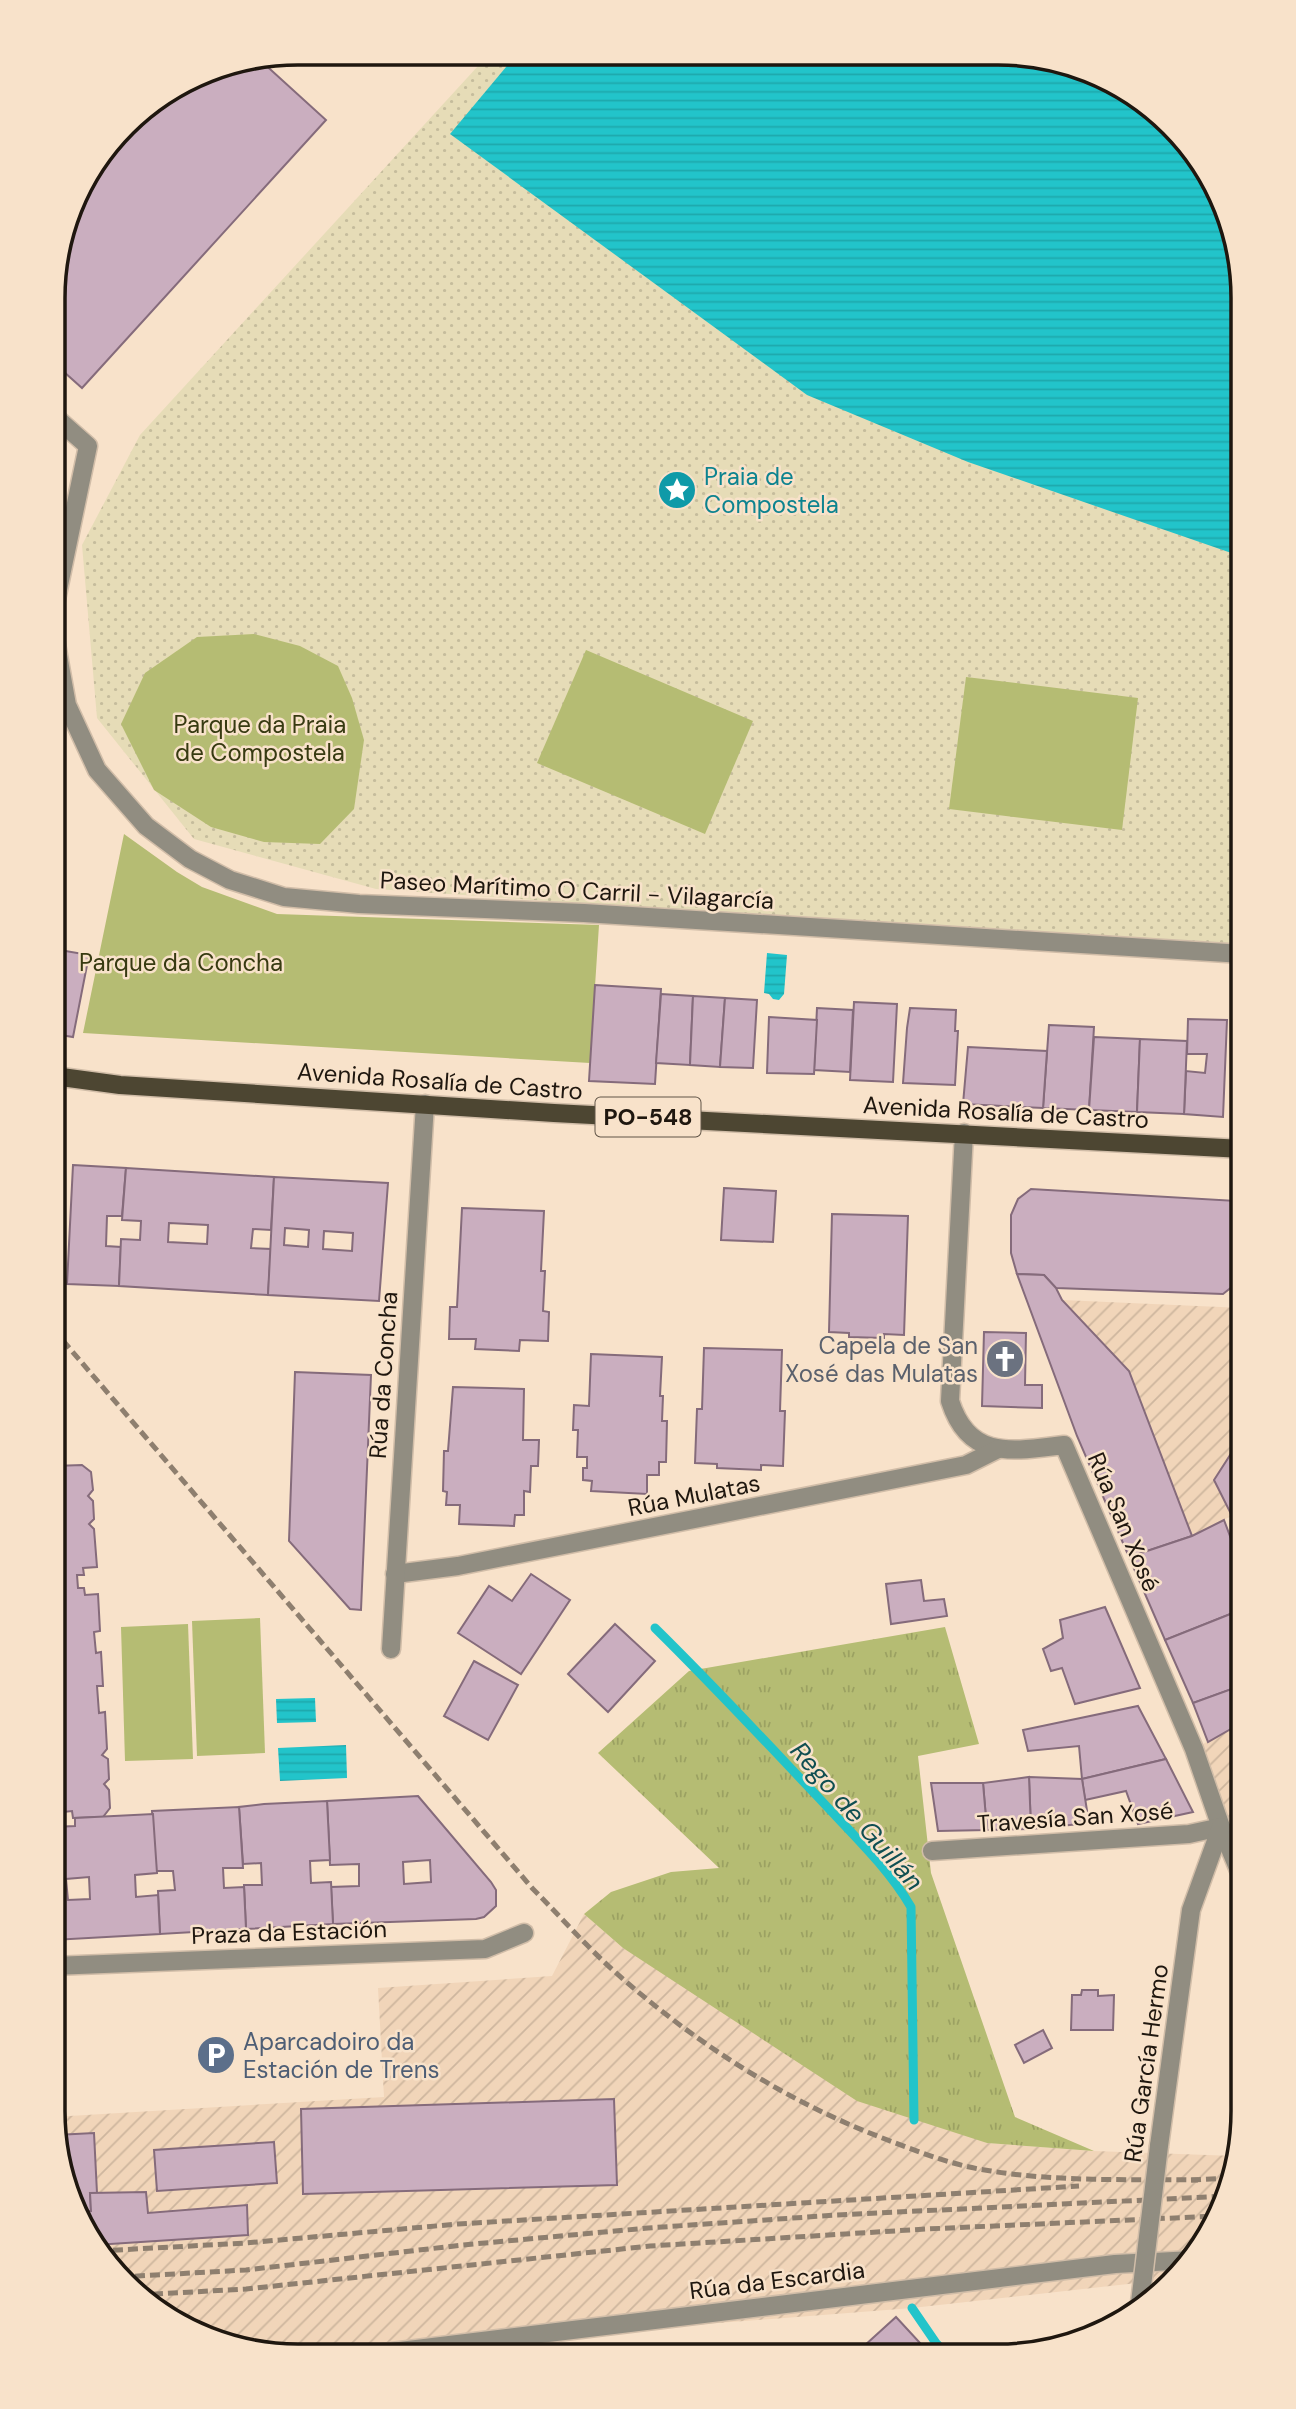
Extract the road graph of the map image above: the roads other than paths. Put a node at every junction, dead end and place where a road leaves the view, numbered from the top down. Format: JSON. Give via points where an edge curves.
{"nodes":[{"id":1,"x":65,"y":426,"type":"edge"},
{"id":2,"x":65,"y":556,"type":"edge"},
{"id":3,"x":65,"y":694,"type":"edge"},
{"id":4,"x":1231,"y":953,"type":"edge"},
{"id":5,"x":65,"y":1078,"type":"edge"},
{"id":6,"x":425,"y":1104,"type":"junction"},
{"id":7,"x":964,"y":1133,"type":"junction"},
{"id":8,"x":1231,"y":1148,"type":"edge"},
{"id":9,"x":998,"y":1449,"type":"junction"},
{"id":10,"x":395,"y":1574,"type":"junction"},
{"id":11,"x":391,"y":1650,"type":"dead end"},
{"id":12,"x":1221,"y":1827,"type":"junction"},
{"id":13,"x":932,"y":1850,"type":"dead end"},
{"id":14,"x":1231,"y":1851,"type":"edge"},
{"id":15,"x":524,"y":1933,"type":"dead end"},
{"id":16,"x":65,"y":1966,"type":"edge"},
{"id":17,"x":1176,"y":2261,"type":"edge"},
{"id":18,"x":1141,"y":2295,"type":"edge"},
{"id":19,"x":458,"y":2344,"type":"edge"}],
"edges":[{"from":1,"to":2,"type":"street","via":[[88,446]]},
{"from":3,"to":4,"type":"street","name":"Paseo Marítimo O Carril - Vilagarcía","via":[[97,770],[146,826],[190,859],[230,880],[284,897]]},
{"from":5,"to":6,"type":"main road","name":"Avenida Rosalía de Castro","number":"PO-548"},
{"from":6,"to":7,"type":"main road","name":"Avenida Rosalía de Castro","number":"PO-548"},
{"from":6,"to":10,"type":"street","name":"Rúa da Concha"},
{"from":7,"to":8,"type":"main road","name":"Avenida Rosalía de Castro","number":"PO-548"},
{"from":7,"to":9,"type":"street","name":"Rúa San Xosé","via":[[950,1401],[965,1433]]},
{"from":9,"to":10,"type":"street","name":"Rúa Mulatas","via":[[967,1465],[870,1486],[458,1566]]},
{"from":9,"to":12,"type":"street","name":"Rúa San Xosé","via":[[1065,1446],[1194,1749]]},
{"from":10,"to":11,"type":"street","name":"Rúa da Concha"},
{"from":12,"to":13,"type":"street","name":"Travesía San Xosé","via":[[1189,1834]]},
{"from":12,"to":14,"type":"street","name":"Rúa San Xosé"},
{"from":12,"to":18,"type":"street","name":"Rúa García Hermo","bridge":true,"via":[[1191,1910]]},
{"from":15,"to":16,"type":"street","name":"Praza da Estación","via":[[485,1949]]},
{"from":17,"to":19,"type":"street","name":"Rúa da Escardia","via":[[1101,2266]]}]}
